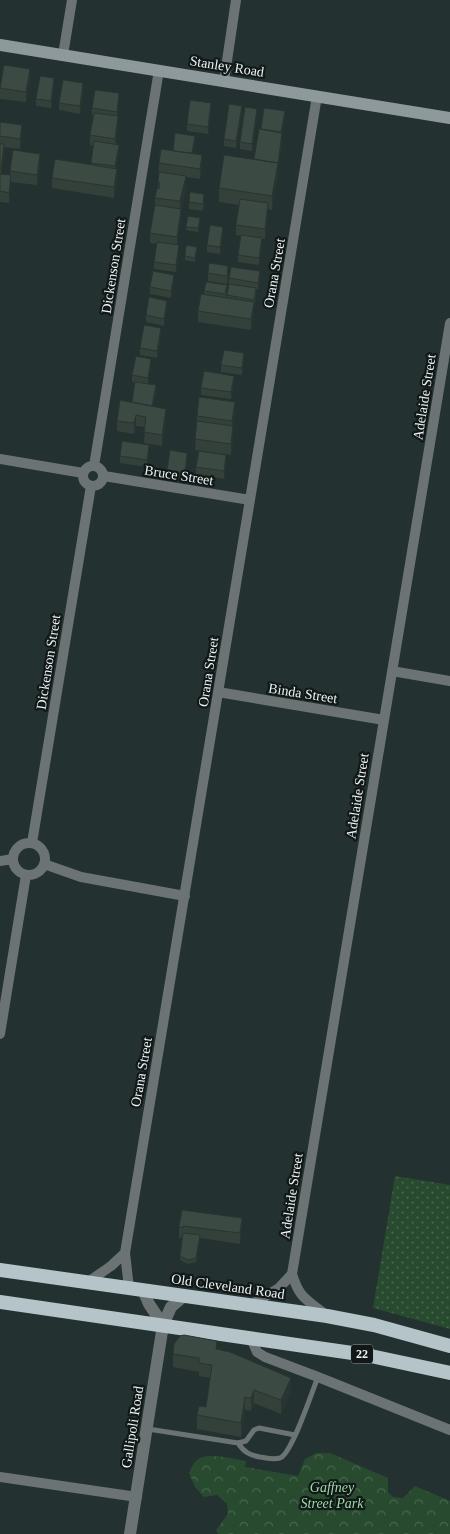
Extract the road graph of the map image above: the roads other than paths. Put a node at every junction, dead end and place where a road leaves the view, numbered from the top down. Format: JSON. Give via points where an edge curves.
{"nodes":[{"id":1,"x":72,"y":0,"type":"edge"},
{"id":2,"x":236,"y":0,"type":"edge"},
{"id":3,"x":0,"y":45,"type":"edge"},
{"id":4,"x":63,"y":55,"type":"junction"},
{"id":5,"x":158,"y":70,"type":"junction"},
{"id":6,"x":224,"y":81,"type":"junction"},
{"id":7,"x":317,"y":96,"type":"junction"},
{"id":8,"x":450,"y":118,"type":"edge"},
{"id":9,"x":450,"y":323,"type":"edge"},
{"id":10,"x":0,"y":459,"type":"edge"},
{"id":11,"x":94,"y":466,"type":"junction"},
{"id":12,"x":83,"y":473,"type":"junction"},
{"id":13,"x":104,"y":476,"type":"junction"},
{"id":14,"x":91,"y":486,"type":"junction"},
{"id":15,"x":250,"y":500,"type":"junction"},
{"id":16,"x":392,"y":671,"type":"junction"},
{"id":17,"x":450,"y":681,"type":"edge"},
{"id":18,"x":218,"y":692,"type":"junction"},
{"id":19,"x":384,"y":720,"type":"junction"},
{"id":20,"x":32,"y":843,"type":"junction"},
{"id":21,"x":13,"y":859,"type":"junction"},
{"id":22,"x":0,"y":860,"type":"edge"},
{"id":23,"x":44,"y":864,"type":"junction"},
{"id":24,"x":26,"y":875,"type":"junction"},
{"id":25,"x":185,"y":896,"type":"junction"},
{"id":26,"x":0,"y":1034,"type":"edge"},
{"id":27,"x":125,"y":1253,"type":"junction"},
{"id":28,"x":0,"y":1270,"type":"edge"},
{"id":29,"x":292,"y":1274,"type":"junction"},
{"id":30,"x":88,"y":1282,"type":"junction"},
{"id":31,"x":129,"y":1288,"type":"junction"},
{"id":32,"x":143,"y":1290,"type":"junction"},
{"id":33,"x":184,"y":1296,"type":"junction"},
{"id":34,"x":0,"y":1302,"type":"edge"},
{"id":35,"x":251,"y":1305,"type":"junction"},
{"id":36,"x":327,"y":1316,"type":"junction"},
{"id":37,"x":163,"y":1325,"type":"junction"},
{"id":38,"x":251,"y":1338,"type":"junction"},
{"id":39,"x":450,"y":1346,"type":"edge"},
{"id":40,"x":450,"y":1373,"type":"edge"},
{"id":41,"x":318,"y":1377,"type":"junction"},
{"id":42,"x":147,"y":1429,"type":"junction"},
{"id":43,"x":450,"y":1430,"type":"edge"},
{"id":44,"x":295,"y":1435,"type":"junction"},
{"id":45,"x":238,"y":1443,"type":"junction"},
{"id":46,"x":0,"y":1477,"type":"edge"},
{"id":47,"x":137,"y":1496,"type":"junction"},
{"id":48,"x":130,"y":1534,"type":"edge"}],
"edges":[{"from":1,"to":4,"type":"street"},
{"from":2,"to":6,"type":"street"},
{"from":3,"to":4,"type":"main road","name":"Stanley Road"},
{"from":4,"to":5,"type":"main road","name":"Stanley Road"},
{"from":5,"to":6,"type":"main road","name":"Stanley Road"},
{"from":5,"to":11,"type":"street","name":"Dickenson Street"},
{"from":6,"to":7,"type":"main road","name":"Stanley Road"},
{"from":7,"to":8,"type":"main road","name":"Stanley Road"},
{"from":7,"to":15,"type":"street","name":"Orana Street"},
{"from":9,"to":16,"type":"street","name":"Adelaide Street"},
{"from":10,"to":12,"type":"street"},
{"from":11,"to":12,"type":"street"},
{"from":11,"to":13,"type":"street","via":[[102,470]]},
{"from":12,"to":14,"type":"street","via":[[84,480]]},
{"from":13,"to":14,"type":"street","via":[[99,485]]},
{"from":13,"to":15,"type":"street","name":"Bruce Street"},
{"from":14,"to":20,"type":"street","name":"Dickenson Street"},
{"from":15,"to":18,"type":"street","name":"Orana Street"},
{"from":16,"to":17,"type":"street"},
{"from":16,"to":19,"type":"street","name":"Adelaide Street"},
{"from":18,"to":19,"type":"street","name":"Binda Street"},
{"from":18,"to":25,"type":"street","name":"Orana Street"},
{"from":19,"to":29,"type":"street","name":"Adelaide Street"},
{"from":20,"to":21,"type":"street","via":[[17,848]]},
{"from":20,"to":23,"type":"street","via":[[43,851]]},
{"from":21,"to":22,"type":"street"},
{"from":21,"to":24,"type":"street","via":[[18,872]]},
{"from":23,"to":24,"type":"street","via":[[39,872]]},
{"from":23,"to":25,"type":"street","via":[[81,877]]},
{"from":24,"to":26,"type":"street"},
{"from":25,"to":27,"type":"street","name":"Orana Street"},
{"from":27,"to":30,"type":"street"},
{"from":27,"to":31,"type":"street","name":"Orana Street"},
{"from":28,"to":30,"type":"highway","name":"Old Cleveland Road","number":"22"},
{"from":29,"to":35,"type":"street","via":[[279,1288]]},
{"from":29,"to":36,"type":"street","via":[[302,1296]]},
{"from":30,"to":31,"type":"highway","name":"Old Cleveland Road","number":"22"},
{"from":31,"to":32,"type":"highway","name":"Old Cleveland Road","number":"22"},
{"from":32,"to":33,"type":"highway","name":"Old Cleveland Road","number":"22"},
{"from":32,"to":37,"type":"street"},
{"from":33,"to":35,"type":"highway","name":"Old Cleveland Road","number":"22"},
{"from":33,"to":37,"type":"street","name":"Gallipoli Road","via":[[171,1306]]},
{"from":34,"to":37,"type":"highway","number":"22"},
{"from":35,"to":36,"type":"highway","name":"Old Cleveland Road","number":"22"},
{"from":36,"to":39,"type":"highway","name":"Old Cleveland Road","number":"22"},
{"from":37,"to":38,"type":"highway","number":"22"},
{"from":37,"to":42,"type":"street","name":"Gallipoli Road"},
{"from":38,"to":40,"type":"highway","number":"22","via":[[366,1355]]},
{"from":38,"to":41,"type":"street","via":[[264,1358]]},
{"from":41,"to":43,"type":"street"},
{"from":41,"to":44,"type":"lane"},
{"from":42,"to":45,"type":"lane"},
{"from":42,"to":47,"type":"street","name":"Gallipoli Road"},
{"from":44,"to":45,"type":"lane","via":[[260,1428],[254,1430],[246,1442]]},
{"from":44,"to":45,"type":"lane","via":[[281,1458],[248,1454]]},
{"from":46,"to":47,"type":"street"},
{"from":47,"to":48,"type":"street","name":"Gallipoli Road"}]}
